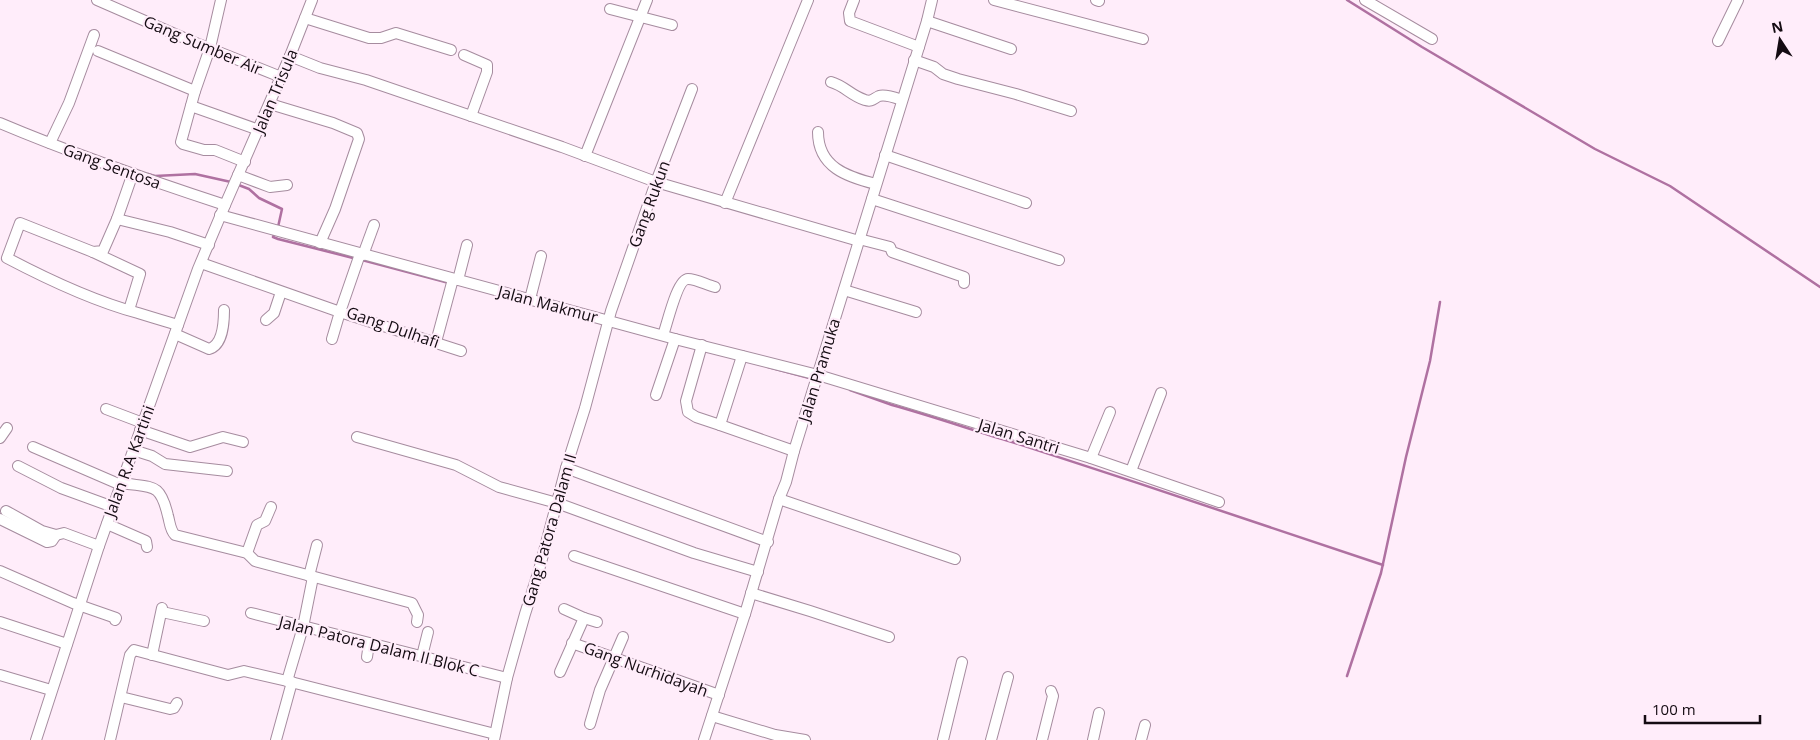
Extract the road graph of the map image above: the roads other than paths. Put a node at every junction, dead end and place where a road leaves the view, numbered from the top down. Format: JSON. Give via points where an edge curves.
{"nodes":[{"id":1,"x":97,"y":0,"type":"edge"},
{"id":2,"x":222,"y":0,"type":"edge"},
{"id":3,"x":312,"y":0,"type":"edge"},
{"id":4,"x":647,"y":0,"type":"edge"},
{"id":5,"x":808,"y":0,"type":"edge"},
{"id":6,"x":854,"y":0,"type":"edge"},
{"id":7,"x":932,"y":0,"type":"edge"},
{"id":8,"x":994,"y":0,"type":"edge"},
{"id":9,"x":1365,"y":0,"type":"edge"},
{"id":10,"x":1738,"y":0,"type":"edge"},
{"id":11,"x":610,"y":9,"type":"dead end"},
{"id":12,"x":305,"y":18,"type":"junction"},
{"id":13,"x":641,"y":18,"type":"junction"},
{"id":14,"x":927,"y":21,"type":"junction"},
{"id":15,"x":672,"y":25,"type":"dead end"},
{"id":16,"x":94,"y":35,"type":"dead end"},
{"id":17,"x":1143,"y":39,"type":"dead end"},
{"id":18,"x":1432,"y":39,"type":"dead end"},
{"id":19,"x":1718,"y":42,"type":"dead end"},
{"id":20,"x":919,"y":47,"type":"junction"},
{"id":21,"x":210,"y":48,"type":"junction"},
{"id":22,"x":1011,"y":49,"type":"dead end"},
{"id":23,"x":452,"y":50,"type":"dead end"},
{"id":24,"x":98,"y":51,"type":"dead end"},
{"id":25,"x":464,"y":55,"type":"dead end"},
{"id":26,"x":290,"y":56,"type":"junction"},
{"id":27,"x":914,"y":60,"type":"junction"},
{"id":28,"x":282,"y":77,"type":"junction"},
{"id":29,"x":831,"y":82,"type":"dead end"},
{"id":30,"x":692,"y":89,"type":"dead end"},
{"id":31,"x":195,"y":91,"type":"junction"},
{"id":32,"x":902,"y":100,"type":"junction"},
{"id":33,"x":270,"y":104,"type":"junction"},
{"id":34,"x":191,"y":106,"type":"junction"},
{"id":35,"x":1071,"y":111,"type":"dead end"},
{"id":36,"x":471,"y":116,"type":"junction"},
{"id":37,"x":0,"y":123,"type":"edge"},
{"id":38,"x":258,"y":130,"type":"junction"},
{"id":39,"x":818,"y":132,"type":"dead end"},
{"id":40,"x":51,"y":141,"type":"junction"},
{"id":41,"x":885,"y":155,"type":"junction"},
{"id":42,"x":585,"y":156,"type":"junction"},
{"id":43,"x":245,"y":162,"type":"junction"},
{"id":44,"x":133,"y":173,"type":"junction"},
{"id":45,"x":236,"y":181,"type":"junction"},
{"id":46,"x":656,"y":182,"type":"junction"},
{"id":47,"x":876,"y":184,"type":"junction"},
{"id":48,"x":287,"y":185,"type":"dead end"},
{"id":49,"x":872,"y":199,"type":"junction"},
{"id":50,"x":725,"y":203,"type":"junction"},
{"id":51,"x":1026,"y":203,"type":"dead end"},
{"id":52,"x":225,"y":204,"type":"junction"},
{"id":53,"x":220,"y":215,"type":"junction"},
{"id":54,"x":117,"y":219,"type":"junction"},
{"id":55,"x":374,"y":225,"type":"dead end"},
{"id":56,"x":859,"y":240,"type":"junction"},
{"id":57,"x":320,"y":243,"type":"junction"},
{"id":58,"x":209,"y":245,"type":"junction"},
{"id":59,"x":467,"y":245,"type":"dead end"},
{"id":60,"x":93,"y":252,"type":"junction"},
{"id":61,"x":541,"y":256,"type":"dead end"},
{"id":62,"x":359,"y":258,"type":"junction"},
{"id":63,"x":1059,"y":260,"type":"dead end"},
{"id":64,"x":201,"y":263,"type":"junction"},
{"id":65,"x":454,"y":282,"type":"junction"},
{"id":66,"x":964,"y":283,"type":"dead end"},
{"id":67,"x":715,"y":287,"type":"dead end"},
{"id":68,"x":844,"y":290,"type":"junction"},
{"id":69,"x":281,"y":292,"type":"junction"},
{"id":70,"x":530,"y":299,"type":"junction"},
{"id":71,"x":128,"y":310,"type":"junction"},
{"id":72,"x":224,"y":310,"type":"dead end"},
{"id":73,"x":340,"y":312,"type":"junction"},
{"id":74,"x":916,"y":312,"type":"dead end"},
{"id":75,"x":266,"y":320,"type":"dead end"},
{"id":76,"x":608,"y":324,"type":"junction"},
{"id":77,"x":176,"y":330,"type":"junction"},
{"id":78,"x":663,"y":335,"type":"junction"},
{"id":79,"x":332,"y":339,"type":"dead end"},
{"id":80,"x":674,"y":341,"type":"junction"},
{"id":81,"x":436,"y":342,"type":"junction"},
{"id":82,"x":701,"y":348,"type":"junction"},
{"id":83,"x":461,"y":351,"type":"dead end"},
{"id":84,"x":741,"y":359,"type":"junction"},
{"id":85,"x":818,"y":375,"type":"junction"},
{"id":86,"x":1161,"y":393,"type":"dead end"},
{"id":87,"x":656,"y":395,"type":"dead end"},
{"id":88,"x":106,"y":409,"type":"dead end"},
{"id":89,"x":1110,"y":412,"type":"dead end"},
{"id":90,"x":720,"y":425,"type":"junction"},
{"id":91,"x":141,"y":427,"type":"junction"},
{"id":92,"x":7,"y":428,"type":"dead end"},
{"id":93,"x":357,"y":437,"type":"dead end"},
{"id":94,"x":0,"y":438,"type":"edge"},
{"id":95,"x":236,"y":438,"type":"dead end"},
{"id":96,"x":33,"y":447,"type":"dead end"},
{"id":97,"x":133,"y":450,"type":"junction"},
{"id":98,"x":794,"y":451,"type":"junction"},
{"id":99,"x":1091,"y":458,"type":"junction"},
{"id":100,"x":18,"y":466,"type":"dead end"},
{"id":101,"x":566,"y":468,"type":"junction"},
{"id":102,"x":227,"y":471,"type":"dead end"},
{"id":103,"x":1131,"y":471,"type":"junction"},
{"id":104,"x":122,"y":484,"type":"junction"},
{"id":105,"x":780,"y":499,"type":"junction"},
{"id":106,"x":1219,"y":502,"type":"dead end"},
{"id":107,"x":557,"y":503,"type":"junction"},
{"id":108,"x":113,"y":507,"type":"junction"},
{"id":109,"x":271,"y":507,"type":"dead end"},
{"id":110,"x":3,"y":515,"type":"edge"},
{"id":111,"x":107,"y":524,"type":"junction"},
{"id":112,"x":768,"y":542,"type":"junction"},
{"id":113,"x":317,"y":545,"type":"dead end"},
{"id":114,"x":99,"y":546,"type":"junction"},
{"id":115,"x":147,"y":547,"type":"dead end"},
{"id":116,"x":250,"y":555,"type":"junction"},
{"id":117,"x":574,"y":556,"type":"dead end"},
{"id":118,"x":955,"y":559,"type":"dead end"},
{"id":119,"x":0,"y":570,"type":"edge"},
{"id":120,"x":758,"y":572,"type":"junction"},
{"id":121,"x":311,"y":576,"type":"junction"},
{"id":122,"x":751,"y":593,"type":"junction"},
{"id":123,"x":79,"y":606,"type":"junction"},
{"id":124,"x":564,"y":609,"type":"dead end"},
{"id":125,"x":251,"y":613,"type":"dead end"},
{"id":126,"x":745,"y":614,"type":"junction"},
{"id":127,"x":584,"y":618,"type":"junction"},
{"id":128,"x":115,"y":620,"type":"dead end"},
{"id":129,"x":0,"y":622,"type":"edge"},
{"id":130,"x":204,"y":622,"type":"dead end"},
{"id":131,"x":417,"y":622,"type":"dead end"},
{"id":132,"x":597,"y":622,"type":"dead end"},
{"id":133,"x":303,"y":627,"type":"junction"},
{"id":134,"x":428,"y":632,"type":"dead end"},
{"id":135,"x":623,"y":637,"type":"dead end"},
{"id":136,"x":889,"y":638,"type":"dead end"},
{"id":137,"x":369,"y":643,"type":"junction"},
{"id":138,"x":572,"y":643,"type":"junction"},
{"id":139,"x":67,"y":644,"type":"junction"},
{"id":140,"x":152,"y":655,"type":"junction"},
{"id":141,"x":422,"y":656,"type":"junction"},
{"id":142,"x":367,"y":657,"type":"dead end"},
{"id":143,"x":614,"y":658,"type":"junction"},
{"id":144,"x":962,"y":662,"type":"dead end"},
{"id":145,"x":560,"y":672,"type":"dead end"},
{"id":146,"x":0,"y":675,"type":"edge"},
{"id":147,"x":1008,"y":677,"type":"dead end"},
{"id":148,"x":507,"y":678,"type":"junction"},
{"id":149,"x":289,"y":682,"type":"junction"},
{"id":150,"x":51,"y":690,"type":"junction"},
{"id":151,"x":1051,"y":692,"type":"dead end"},
{"id":152,"x":719,"y":696,"type":"junction"},
{"id":153,"x":121,"y":697,"type":"junction"},
{"id":154,"x":177,"y":703,"type":"dead end"},
{"id":155,"x":1100,"y":714,"type":"dead end"},
{"id":156,"x":712,"y":716,"type":"junction"},
{"id":157,"x":590,"y":724,"type":"dead end"},
{"id":158,"x":1145,"y":725,"type":"dead end"},
{"id":159,"x":494,"y":737,"type":"edge"},
{"id":160,"x":36,"y":740,"type":"edge"},
{"id":161,"x":110,"y":740,"type":"edge"},
{"id":162,"x":276,"y":740,"type":"edge"},
{"id":163,"x":704,"y":740,"type":"edge"},
{"id":164,"x":805,"y":740,"type":"edge"},
{"id":165,"x":943,"y":740,"type":"edge"},
{"id":166,"x":991,"y":740,"type":"edge"},
{"id":167,"x":1042,"y":740,"type":"edge"},
{"id":168,"x":1093,"y":740,"type":"edge"},
{"id":169,"x":1141,"y":740,"type":"edge"}],
"edges":[{"from":1,"to":21,"type":"street","name":"Gang Sumber Air"},
{"from":2,"to":21,"type":"street"},
{"from":3,"to":12,"type":"street","name":"Jalan Trisula"},
{"from":4,"to":13,"type":"street"},
{"from":5,"to":50,"type":"street"},
{"from":6,"to":20,"type":"street","via":[[850,21]]},
{"from":7,"to":14,"type":"street","name":"Jalan Pramuka"},
{"from":8,"to":17,"type":"street"},
{"from":9,"to":18,"type":"street"},
{"from":10,"to":19,"type":"street"},
{"from":11,"to":13,"type":"street"},
{"from":12,"to":23,"type":"street","via":[[369,38],[396,33]]},
{"from":12,"to":26,"type":"street","name":"Jalan Trisula"},
{"from":13,"to":15,"type":"street"},
{"from":13,"to":42,"type":"street"},
{"from":14,"to":20,"type":"street","name":"Jalan Pramuka"},
{"from":14,"to":22,"type":"street"},
{"from":16,"to":40,"type":"street","via":[[69,104]]},
{"from":20,"to":27,"type":"street","name":"Jalan Pramuka"},
{"from":21,"to":28,"type":"street","name":"Gang Sumber Air"},
{"from":21,"to":31,"type":"street"},
{"from":24,"to":31,"type":"street"},
{"from":25,"to":36,"type":"street","via":[[487,65]]},
{"from":26,"to":28,"type":"street","name":"Jalan Trisula"},
{"from":26,"to":36,"type":"street"},
{"from":27,"to":32,"type":"street","name":"Jalan Pramuka"},
{"from":27,"to":35,"type":"street","via":[[958,79]]},
{"from":28,"to":33,"type":"street","name":"Jalan Trisula"},
{"from":29,"to":32,"type":"street","via":[[866,100],[886,96]]},
{"from":30,"to":46,"type":"street","name":"Gang Rukun"},
{"from":31,"to":34,"type":"street"},
{"from":32,"to":41,"type":"street","name":"Jalan Pramuka"},
{"from":33,"to":38,"type":"street","name":"Jalan Trisula"},
{"from":33,"to":57,"type":"street","via":[[358,133],[360,139]]},
{"from":34,"to":38,"type":"street"},
{"from":34,"to":43,"type":"street","via":[[181,139],[183,144],[215,150]]},
{"from":36,"to":42,"type":"street"},
{"from":37,"to":40,"type":"street","name":"Gang Sentosa"},
{"from":38,"to":43,"type":"street","name":"Jalan Trisula"},
{"from":39,"to":47,"type":"street","via":[[821,153],[835,168]]},
{"from":40,"to":44,"type":"street","name":"Gang Sentosa"},
{"from":41,"to":47,"type":"street","name":"Jalan Pramuka"},
{"from":41,"to":51,"type":"street"},
{"from":42,"to":46,"type":"street"},
{"from":43,"to":45,"type":"street","name":"Jalan Trisula"},
{"from":44,"to":52,"type":"street","name":"Gang Sentosa"},
{"from":44,"to":54,"type":"street"},
{"from":45,"to":48,"type":"street","via":[[270,187]]},
{"from":45,"to":52,"type":"street","name":"Jalan R.A Kartini"},
{"from":46,"to":50,"type":"street"},
{"from":46,"to":76,"type":"street","name":"Gang Rukun"},
{"from":47,"to":49,"type":"street","name":"Jalan Pramuka"},
{"from":49,"to":56,"type":"street","name":"Jalan Pramuka"},
{"from":49,"to":63,"type":"street"},
{"from":50,"to":56,"type":"street"},
{"from":52,"to":53,"type":"street","name":"Jalan R.A Kartini"},
{"from":53,"to":57,"type":"street","name":"Jalan Makmur"},
{"from":53,"to":58,"type":"street","name":"Jalan R.A Kartini"},
{"from":54,"to":58,"type":"street"},
{"from":54,"to":60,"type":"street","via":[[103,251]]},
{"from":55,"to":62,"type":"street","name":"Gang Dulhafi"},
{"from":56,"to":66,"type":"street","via":[[890,247],[892,252],[964,277]]},
{"from":56,"to":68,"type":"street","name":"Jalan Pramuka"},
{"from":57,"to":62,"type":"street","name":"Jalan Makmur"},
{"from":58,"to":64,"type":"street","name":"Jalan R.A Kartini"},
{"from":59,"to":65,"type":"street"},
{"from":60,"to":71,"type":"street","via":[[140,274]]},
{"from":60,"to":71,"type":"street","via":[[20,223],[7,258]]},
{"from":61,"to":70,"type":"street"},
{"from":62,"to":65,"type":"street","name":"Jalan Makmur"},
{"from":62,"to":73,"type":"street","name":"Gang Dulhafi"},
{"from":64,"to":69,"type":"street"},
{"from":64,"to":77,"type":"street","name":"Jalan R.A Kartini"},
{"from":65,"to":70,"type":"street","name":"Jalan Makmur"},
{"from":65,"to":81,"type":"street"},
{"from":67,"to":78,"type":"street","via":[[684,280],[678,288]]},
{"from":68,"to":74,"type":"street"},
{"from":68,"to":85,"type":"street","name":"Jalan Pramuka"},
{"from":69,"to":73,"type":"street"},
{"from":69,"to":75,"type":"street","via":[[274,313]]},
{"from":70,"to":76,"type":"street","name":"Jalan Makmur"},
{"from":71,"to":77,"type":"street"},
{"from":72,"to":77,"type":"street","via":[[224,324],[214,347],[208,349]]},
{"from":73,"to":79,"type":"street"},
{"from":73,"to":81,"type":"street","name":"Gang Dulhafi"},
{"from":76,"to":78,"type":"street","name":"Jalan Makmur"},
{"from":76,"to":101,"type":"street","name":"Gang Patora Dalam II"},
{"from":77,"to":91,"type":"street","name":"Jalan R.A Kartini"},
{"from":78,"to":80,"type":"street","name":"Jalan Makmur"},
{"from":80,"to":82,"type":"street","name":"Jalan Makmur"},
{"from":80,"to":87,"type":"street"},
{"from":81,"to":83,"type":"street","name":"Gang Dulhafi"},
{"from":82,"to":84,"type":"street","name":"Jalan Makmur"},
{"from":82,"to":90,"type":"street","via":[[686,401],[688,412]]},
{"from":84,"to":85,"type":"street","name":"Jalan Makmur"},
{"from":84,"to":90,"type":"street"},
{"from":85,"to":98,"type":"street","name":"Jalan Pramuka"},
{"from":85,"to":99,"type":"street","name":"Jalan Santri"},
{"from":86,"to":103,"type":"street"},
{"from":88,"to":91,"type":"street"},
{"from":89,"to":99,"type":"street"},
{"from":90,"to":98,"type":"street"},
{"from":91,"to":95,"type":"street","via":[[190,447],[222,438]]},
{"from":91,"to":97,"type":"street","name":"Jalan R.A Kartini"},
{"from":92,"to":94,"type":"street"},
{"from":93,"to":107,"type":"street","via":[[456,465],[499,487]]},
{"from":96,"to":104,"type":"street"},
{"from":97,"to":102,"type":"street","via":[[165,464]]},
{"from":97,"to":104,"type":"street","name":"Jalan R.A Kartini"},
{"from":98,"to":105,"type":"street","name":"Jalan Pramuka"},
{"from":99,"to":103,"type":"street","name":"Jalan Santri"},
{"from":100,"to":108,"type":"street","via":[[61,488]]},
{"from":101,"to":107,"type":"street","name":"Gang Patora Dalam II"},
{"from":101,"to":112,"type":"street"},
{"from":103,"to":106,"type":"street","name":"Jalan Santri"},
{"from":104,"to":108,"type":"street","name":"Jalan R.A Kartini"},
{"from":104,"to":116,"type":"street","via":[[158,491],[175,535]]},
{"from":105,"to":112,"type":"street","name":"Jalan Pramuka"},
{"from":105,"to":118,"type":"street"},
{"from":107,"to":120,"type":"street","via":[[694,553]]},
{"from":107,"to":148,"type":"street","name":"Gang Patora Dalam II"},
{"from":108,"to":111,"type":"street","name":"Jalan R.A Kartini"},
{"from":109,"to":116,"type":"street","via":[[261,523]]},
{"from":110,"to":114,"type":"street","via":[[42,531],[56,535],[64,533]]},
{"from":111,"to":114,"type":"street","name":"Jalan R.A Kartini"},
{"from":111,"to":115,"type":"street","via":[[146,541]]},
{"from":112,"to":120,"type":"street","name":"Jalan Pramuka"},
{"from":113,"to":121,"type":"street"},
{"from":114,"to":123,"type":"street","name":"Jalan R.A Kartini"},
{"from":116,"to":121,"type":"street"},
{"from":117,"to":126,"type":"street"},
{"from":119,"to":123,"type":"street"},
{"from":120,"to":122,"type":"street","name":"Jalan Pramuka"},
{"from":121,"to":131,"type":"street","via":[[412,603],[418,615]]},
{"from":121,"to":133,"type":"street"},
{"from":122,"to":126,"type":"street","name":"Jalan Pramuka"},
{"from":122,"to":136,"type":"street"},
{"from":123,"to":128,"type":"street"},
{"from":123,"to":139,"type":"street","name":"Jalan R.A Kartini"},
{"from":124,"to":127,"type":"street"},
{"from":125,"to":133,"type":"street","name":"Jalan Patora Dalam II Blok C"},
{"from":126,"to":152,"type":"street","name":"Jalan Pramuka"},
{"from":127,"to":132,"type":"street"},
{"from":127,"to":138,"type":"street"},
{"from":129,"to":139,"type":"street"},
{"from":130,"to":140,"type":"street","via":[[162,610]]},
{"from":133,"to":137,"type":"street","name":"Jalan Patora Dalam II Blok C"},
{"from":133,"to":149,"type":"street"},
{"from":134,"to":141,"type":"street"},
{"from":135,"to":143,"type":"street"},
{"from":137,"to":141,"type":"street","name":"Jalan Patora Dalam II Blok C"},
{"from":137,"to":142,"type":"street"},
{"from":138,"to":143,"type":"street","name":"Gang Nurhidayah"},
{"from":138,"to":145,"type":"street"},
{"from":139,"to":150,"type":"street","name":"Jalan R.A Kartini"},
{"from":140,"to":149,"type":"street","via":[[231,674],[244,671]]},
{"from":140,"to":153,"type":"street","via":[[136,650],[131,652]]},
{"from":141,"to":148,"type":"street","name":"Jalan Patora Dalam II Blok C"},
{"from":143,"to":152,"type":"street","name":"Gang Nurhidayah"},
{"from":143,"to":157,"type":"street"},
{"from":144,"to":165,"type":"street"},
{"from":146,"to":150,"type":"street"},
{"from":147,"to":166,"type":"street"},
{"from":148,"to":159,"type":"street","name":"Gang Patora Dalam II"},
{"from":149,"to":159,"type":"street"},
{"from":149,"to":162,"type":"street"},
{"from":150,"to":160,"type":"street","name":"Jalan R.A Kartini"},
{"from":151,"to":167,"type":"street","via":[[1053,696]]},
{"from":152,"to":156,"type":"street","name":"Jalan Pramuka"},
{"from":153,"to":154,"type":"street","via":[[170,709]]},
{"from":153,"to":161,"type":"street"},
{"from":155,"to":168,"type":"street"},
{"from":156,"to":163,"type":"street","name":"Jalan Pramuka"},
{"from":156,"to":164,"type":"street","via":[[775,735]]},
{"from":158,"to":169,"type":"street"}]}
